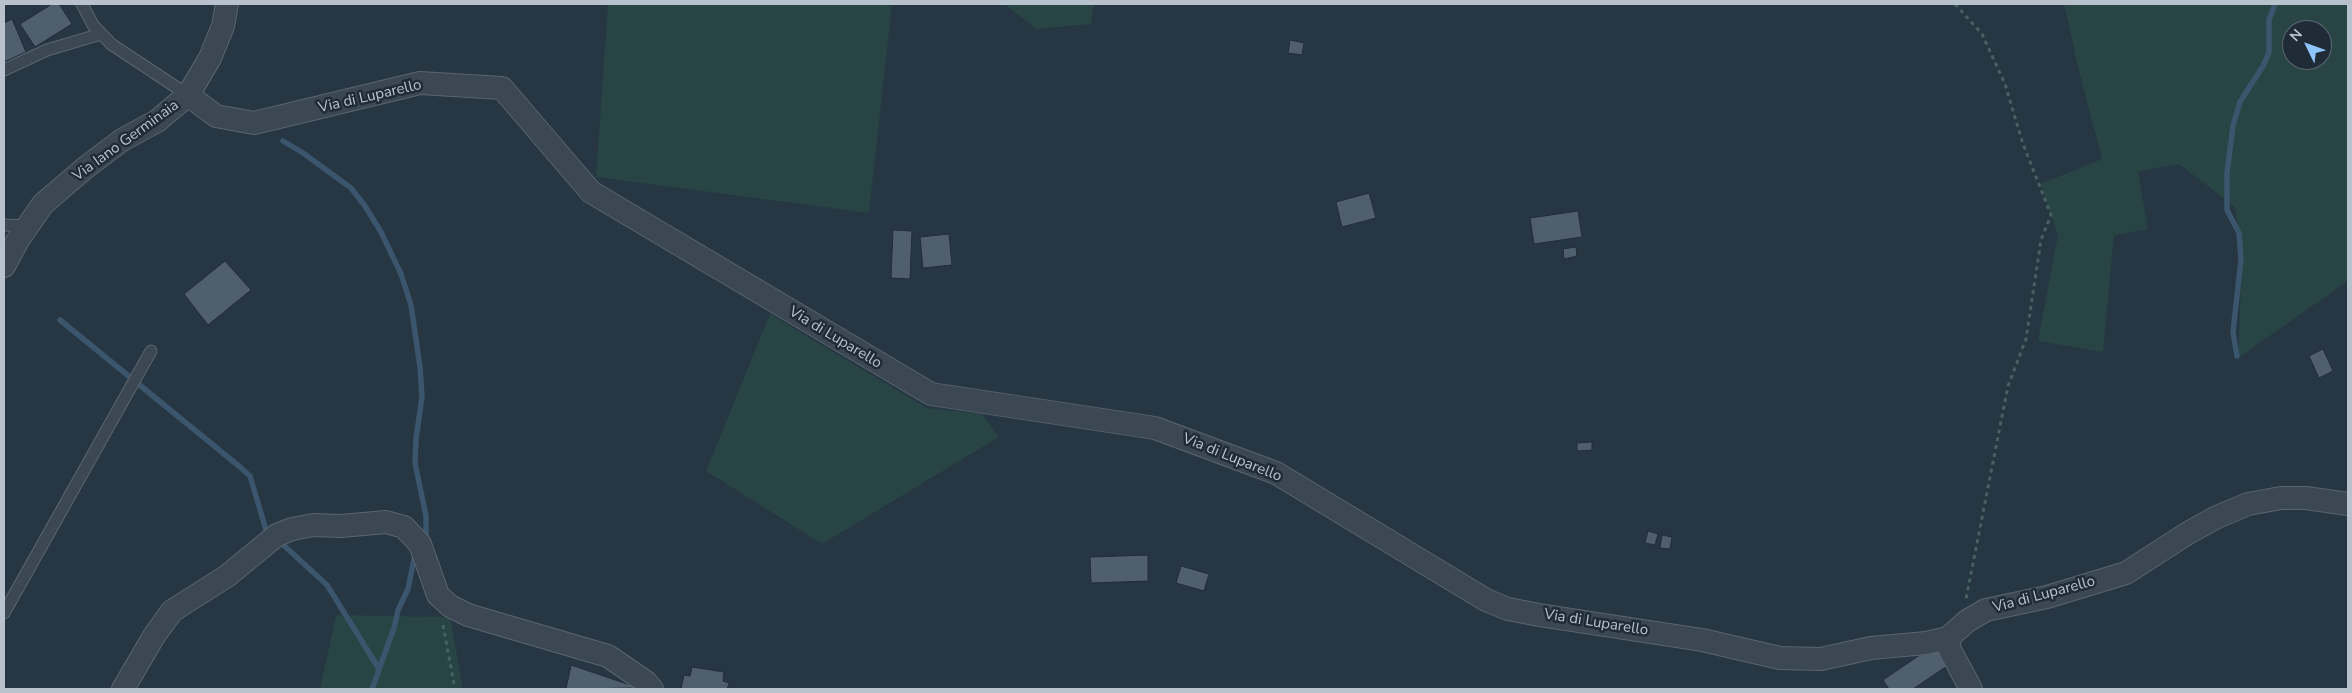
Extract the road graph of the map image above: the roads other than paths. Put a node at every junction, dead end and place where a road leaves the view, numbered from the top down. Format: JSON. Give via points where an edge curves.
{"nodes":[{"id":1,"x":82,"y":4,"type":"edge"},
{"id":2,"x":227,"y":4,"type":"edge"},
{"id":3,"x":101,"y":34,"type":"junction"},
{"id":4,"x":4,"y":70,"type":"edge"},
{"id":5,"x":188,"y":95,"type":"junction"},
{"id":6,"x":4,"y":225,"type":"edge"},
{"id":7,"x":27,"y":226,"type":"junction"},
{"id":8,"x":4,"y":266,"type":"edge"},
{"id":9,"x":151,"y":350,"type":"dead end"},
{"id":10,"x":2348,"y":504,"type":"edge"},
{"id":11,"x":4,"y":613,"type":"edge"},
{"id":12,"x":1948,"y":638,"type":"junction"},
{"id":13,"x":122,"y":689,"type":"edge"},
{"id":14,"x":652,"y":689,"type":"edge"},
{"id":15,"x":1970,"y":689,"type":"edge"}],
"edges":[{"from":1,"to":3,"type":"lane"},
{"from":2,"to":5,"type":"street","name":"Via Iano Germinaia","via":[[223,26],[210,58]]},
{"from":3,"to":4,"type":"lane","via":[[47,50]]},
{"from":3,"to":5,"type":"lane"},
{"from":5,"to":7,"type":"street","name":"Via Iano Germinaia","via":[[157,121],[122,140],[85,168],[43,204]]},
{"from":5,"to":12,"type":"street","name":"Via di Luparello","via":[[216,116],[254,123],[420,83],[502,88],[591,192],[931,394],[1155,428],[1276,473],[1486,600],[1508,609],[1804,660]]},
{"from":6,"to":7,"type":"lane"},
{"from":7,"to":8,"type":"street","name":"Via Iano Germinaia"},
{"from":9,"to":11,"type":"lane"},
{"from":10,"to":12,"type":"street","name":"Via di Luparello","via":[[2281,498],[2248,504],[2195,529],[2126,572],[2047,597],[1986,610],[1966,621]]},
{"from":12,"to":15,"type":"street","via":[[1950,650]]},
{"from":13,"to":14,"type":"street","via":[[172,611],[227,576],[277,535],[312,525],[386,522],[404,527],[420,544],[438,595],[450,606],[608,656]]}]}
